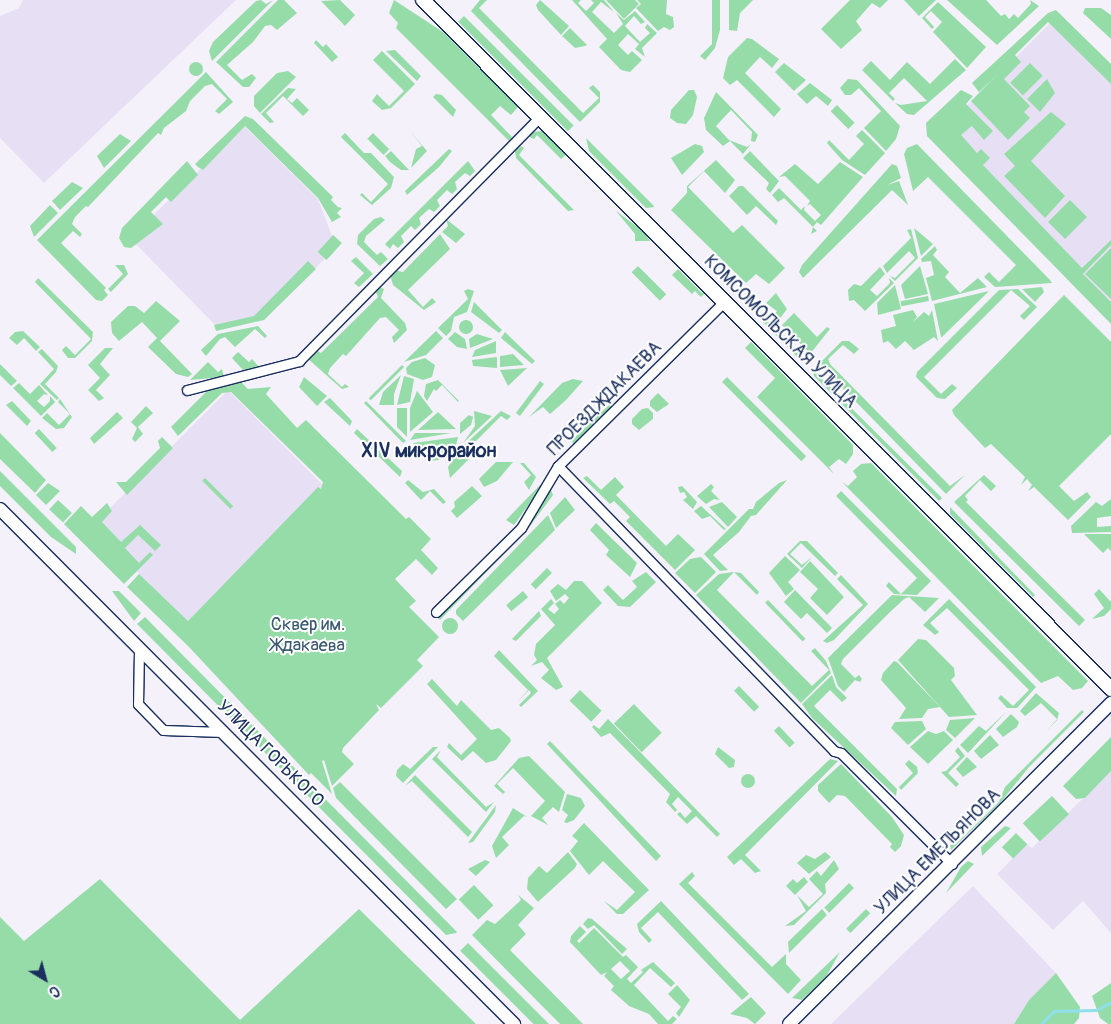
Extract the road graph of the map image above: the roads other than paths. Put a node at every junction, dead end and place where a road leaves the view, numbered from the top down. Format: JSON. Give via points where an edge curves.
{"nodes":[{"id":1,"x":423,"y":0,"type":"edge"},
{"id":2,"x":540,"y":117,"type":"junction"},
{"id":3,"x":724,"y":302,"type":"junction"},
{"id":4,"x":187,"y":390,"type":"dead end"},
{"id":5,"x":558,"y":466,"type":"junction"},
{"id":6,"x":0,"y":509,"type":"edge"},
{"id":7,"x":436,"y":612,"type":"dead end"},
{"id":8,"x":139,"y":648,"type":"junction"},
{"id":9,"x":1111,"y":689,"type":"edge"},
{"id":10,"x":1111,"y":703,"type":"edge"},
{"id":11,"x":223,"y":732,"type":"junction"},
{"id":12,"x":952,"y":864,"type":"junction"},
{"id":13,"x":514,"y":1024,"type":"edge"},
{"id":14,"x":789,"y":1024,"type":"edge"}],
"edges":[{"from":1,"to":2,"type":"main road","name":"КОМСОМОЛЬСКАЯ УЛИЦА"},
{"from":2,"to":3,"type":"main road","name":"КОМСОМОЛЬСКАЯ УЛИЦА"},
{"from":2,"to":4,"type":"street","via":[[299,361]]},
{"from":3,"to":5,"type":"street","name":"ПРОЕЗД ЖДАКАЕВА"},
{"from":3,"to":9,"type":"main road","name":"КОМСОМОЛЬСКАЯ УЛИЦА"},
{"from":5,"to":7,"type":"street","name":"ПРОЕЗД ЖДАКАЕВА","via":[[521,528]]},
{"from":5,"to":12,"type":"street","via":[[834,751],[841,753]]},
{"from":6,"to":8,"type":"main road","name":"УЛИЦА ГОРЬКОГО"},
{"from":8,"to":11,"type":"main road","name":"УЛИЦА ГОРЬКОГО"},
{"from":8,"to":11,"type":"street","via":[[138,704],[163,730]]},
{"from":10,"to":12,"type":"main road","name":"УЛИЦА ЕМЕЛЬЯНОВА"},
{"from":11,"to":13,"type":"main road","name":"УЛИЦА ГОРЬКОГО"},
{"from":12,"to":14,"type":"main road","name":"УЛИЦА ЕМЕЛЬЯНОВА"}]}
